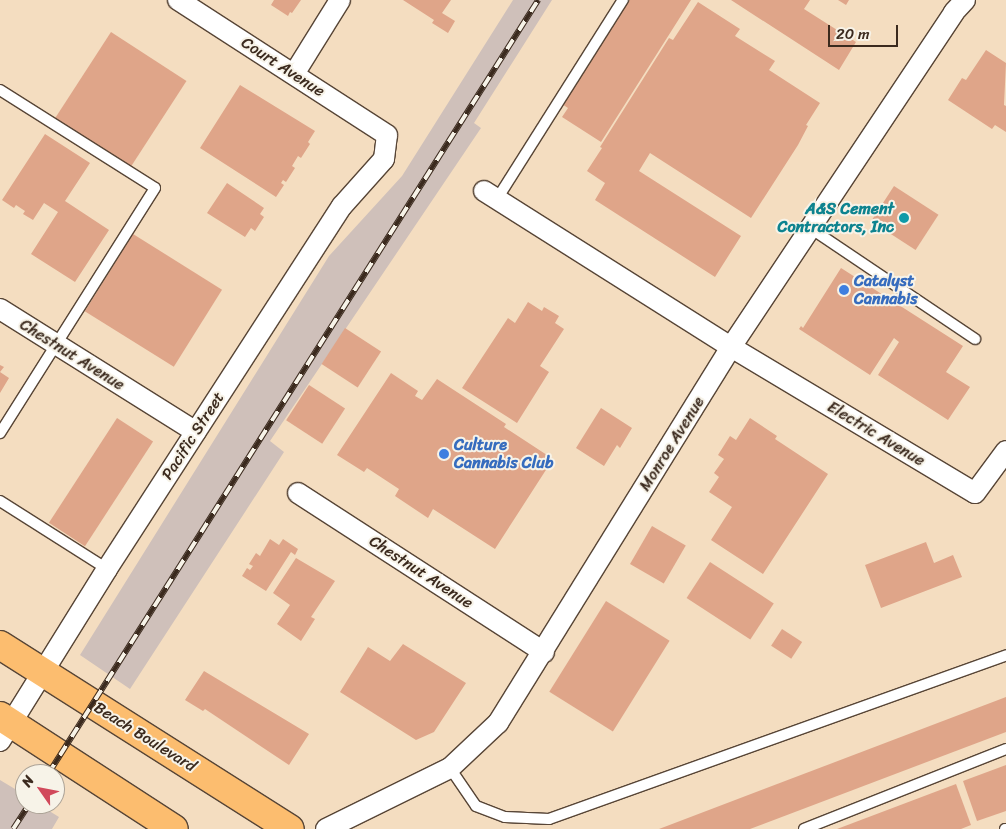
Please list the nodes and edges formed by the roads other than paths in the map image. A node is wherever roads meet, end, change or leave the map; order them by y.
1 (178, 0) edge
2 (340, 0) edge
3 (623, 0) edge
4 (966, 0) edge
5 (294, 74) junction
6 (0, 90) edge
7 (387, 134) joint
8 (491, 195) joint
9 (810, 228) junction
10 (0, 309) edge
11 (975, 340) dead end
12 (56, 345) junction
13 (731, 347) junction
14 (196, 432) junction
15 (0, 433) edge
16 (1006, 451) edge
17 (298, 493) dead end
18 (0, 501) edge
19 (107, 569) junction
20 (0, 645) edge
21 (544, 652) junction
22 (1006, 655) edge
23 (42, 672) junction
24 (4, 727) edge
25 (1006, 749) edge
26 (450, 768) junction
27 (174, 829) edge
28 (290, 829) edge
29 (326, 829) edge
30 (804, 829) edge

1 - 5 street, Court Avenue
2 - 5 street
3 - 8 lane
4 - 9 street, Monroe Avenue
5 - 7 street, Court Avenue
6 - 12 lane
7 - 14 street, Pacific Street
8 - 13 street
9 - 11 lane
9 - 13 street, Monroe Avenue
10 - 12 street, Chestnut Avenue
12 - 14 street, Chestnut Avenue
12 - 15 lane
13 - 16 street, Electric Avenue
13 - 21 street, Monroe Avenue
14 - 19 street, Pacific Street
17 - 21 street, Chestnut Avenue
18 - 19 lane
19 - 23 street, Pacific Street
20 - 23 main road, Beach Boulevard
21 - 26 street, Monroe Avenue
22 - 26 lane
23 - 24 street, Pacific Street
23 - 28 main road, Beach Boulevard
24 - 27 main road
25 - 30 lane
26 - 29 street, Monroe Avenue

